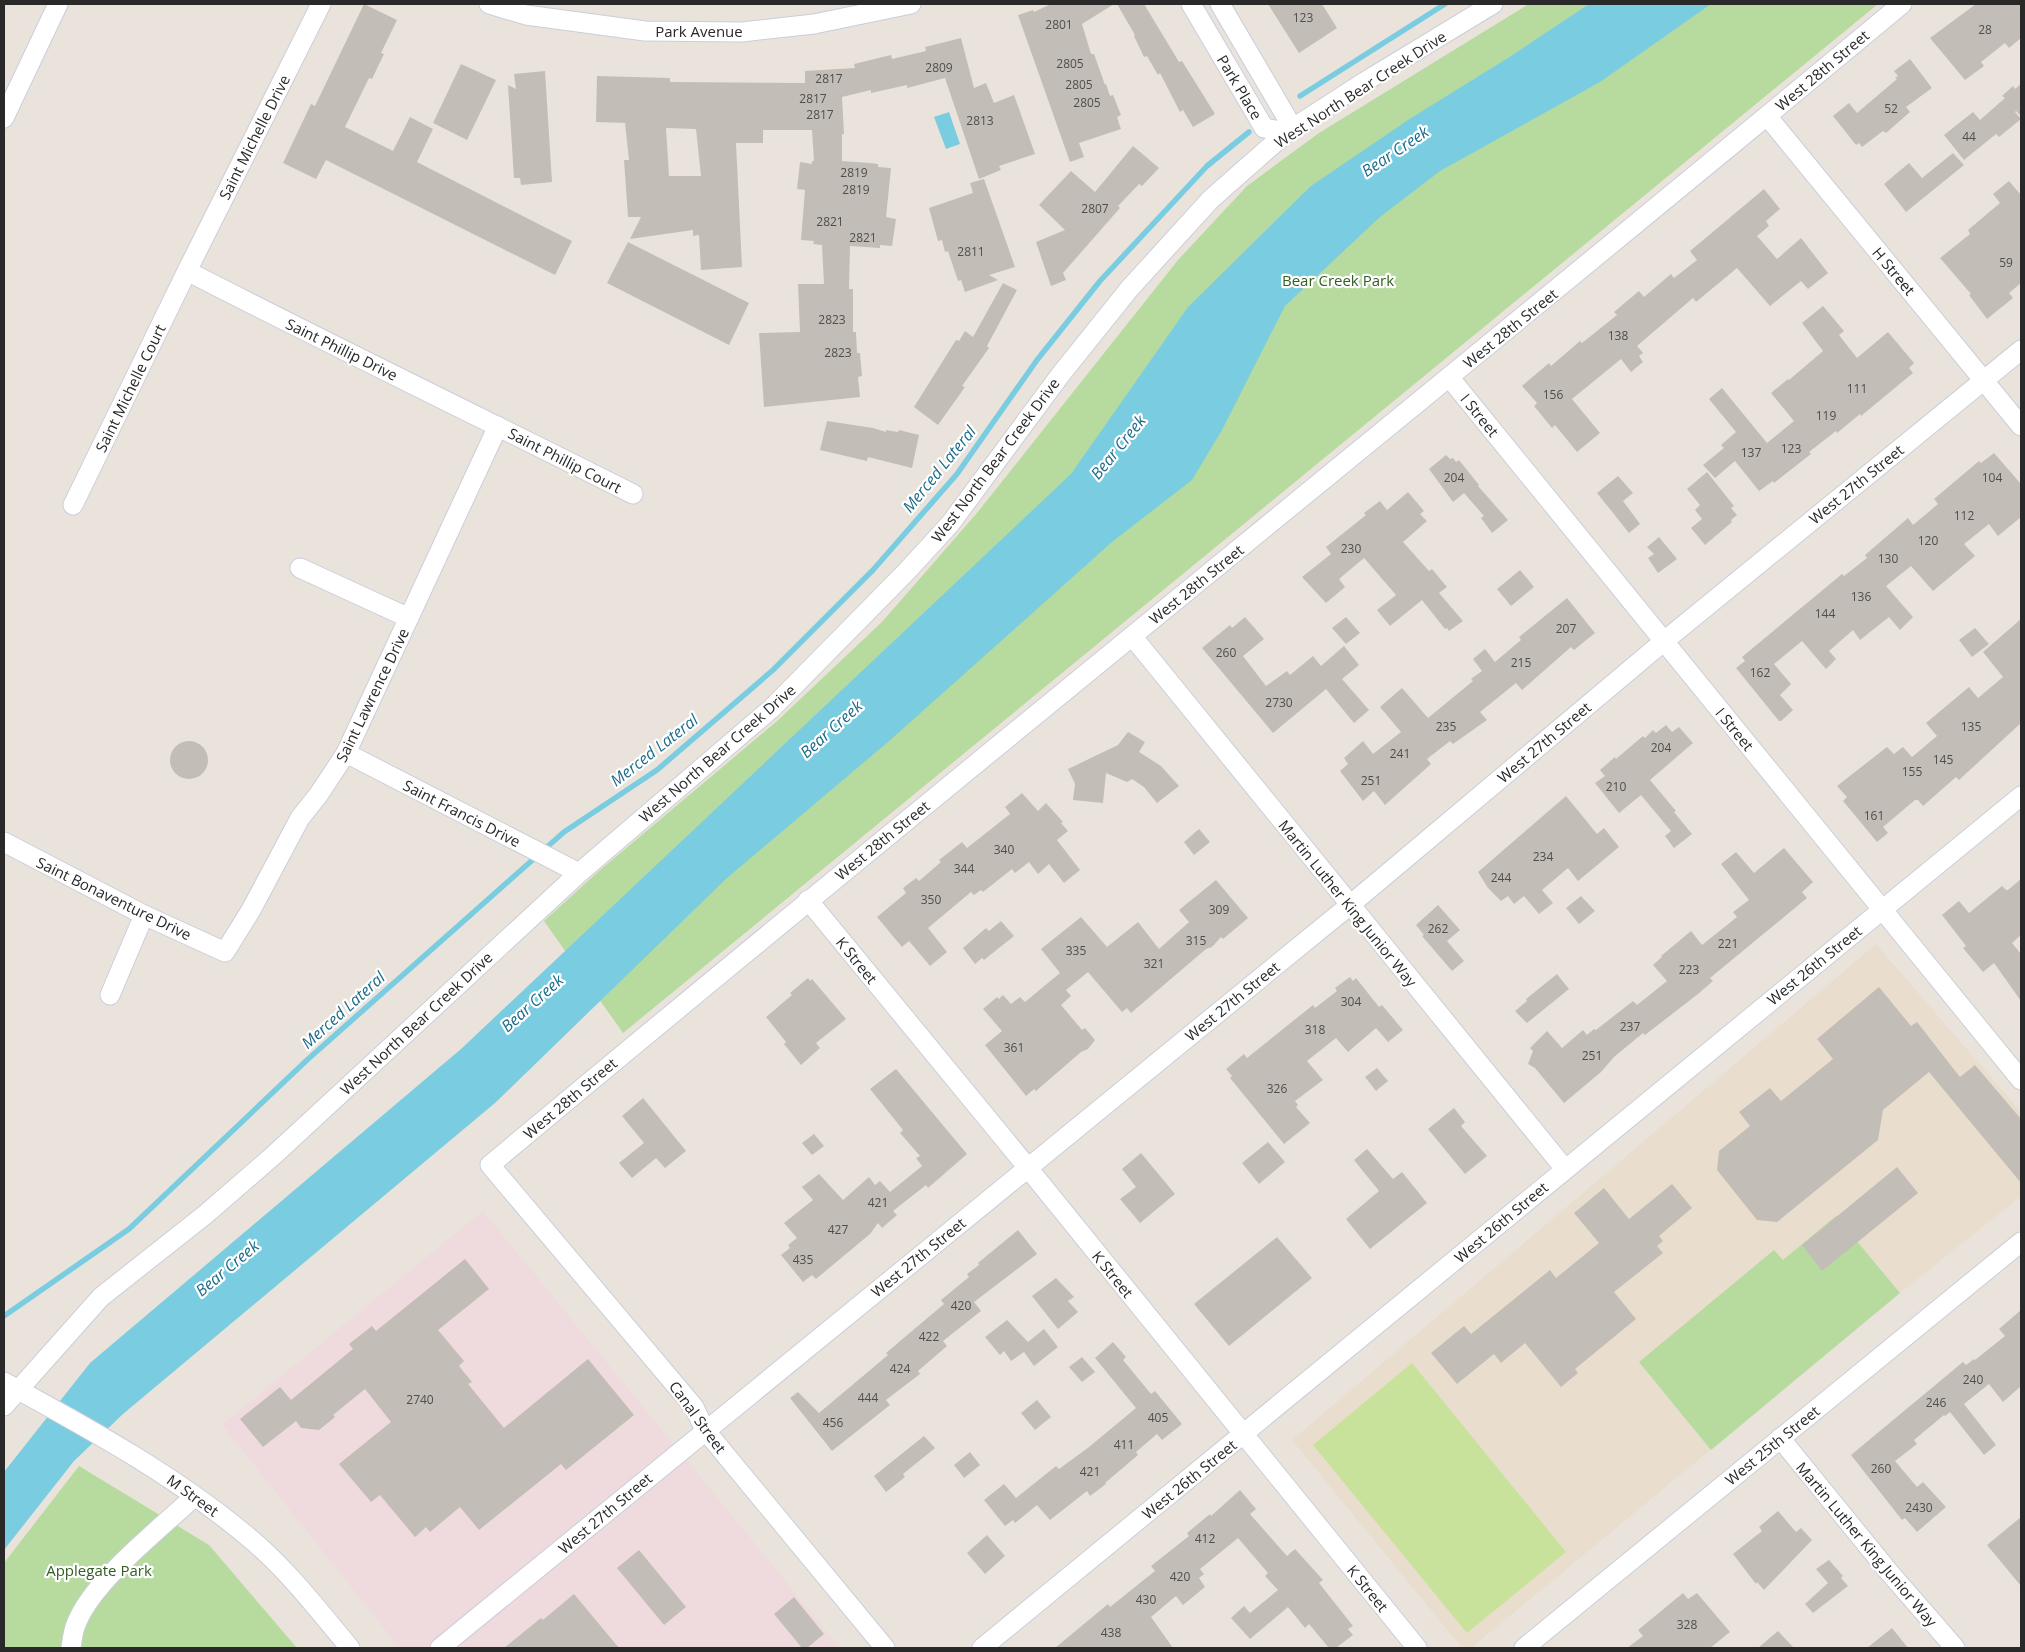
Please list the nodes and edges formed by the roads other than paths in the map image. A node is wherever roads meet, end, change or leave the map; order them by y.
1 (58, 4) edge
2 (320, 4) edge
3 (488, 4) edge
4 (911, 4) edge
5 (1191, 4) edge
6 (1220, 4) edge
7 (1493, 4) edge
8 (1902, 4) edge
9 (1240, 37) junction
10 (1219, 51) junction
11 (1267, 83) junction
12 (1245, 96) junction
13 (1767, 116) junction
14 (4, 118) edge
15 (1287, 132) junction
16 (187, 271) junction
17 (2021, 350) edge
18 (1449, 377) junction
19 (1984, 380) junction
20 (498, 426) junction
21 (2021, 426) edge
22 (633, 494) dead end
23 (74, 505) dead end
24 (300, 568) dead end
25 (409, 618) junction
26 (1132, 636) junction
27 (1663, 642) junction
28 (346, 753) junction
29 (2021, 796) edge
30 (4, 842) edge
31 (572, 869) junction
32 (808, 900) junction
33 (1350, 905) junction
34 (1882, 910) junction
35 (144, 915) junction
36 (225, 952) joint
37 (110, 995) dead end
38 (2021, 1080) edge
39 (490, 1165) joint
40 (1028, 1168) junction
41 (1565, 1169) junction
42 (2021, 1242) edge
43 (11, 1385) edge
44 (4, 1406) edge
45 (705, 1430) junction
46 (1244, 1434) junction
47 (1780, 1438) junction
48 (195, 1496) junction
49 (70, 1648) edge
50 (350, 1648) edge
51 (440, 1648) edge
52 (884, 1648) edge
53 (982, 1648) edge
54 (1417, 1648) edge
55 (1524, 1648) edge
56 (1955, 1648) edge

1 - 14 street
2 - 16 street, Saint Michelle Drive
3 - 4 street, Park Avenue
5 - 10 street, Park Place
6 - 9 street, Park Place
7 - 15 street, West North Bear Creek Drive
8 - 13 street, West 28th Street
9 - 10 street
9 - 11 street, Park Place
10 - 12 street, Park Place
11 - 12 street
11 - 15 street, Park Place
12 - 15 street, Park Place
13 - 18 street, West 28th Street
13 - 19 street, H Street
15 - 31 street, West North Bear Creek Drive
16 - 20 street, Saint Phillip Drive
16 - 23 street, Saint Michelle Court
17 - 19 street, West 27th Street
18 - 26 street, West 28th Street
18 - 27 street, I Street
19 - 21 street, H Street
19 - 27 street, West 27th Street
20 - 22 street, Saint Phillip Court
20 - 25 street, Saint Lawrence Drive
24 - 25 street
25 - 28 street, Saint Lawrence Drive
26 - 32 street, West 28th Street
26 - 33 street, Martin Luther King Junior Way
27 - 33 street, West 27th Street
27 - 34 street, I Street
28 - 31 street, Saint Francis Drive
28 - 36 street, Saint Lawrence Drive
29 - 34 street, West 26th Street
30 - 35 street, Saint Bonaventure Drive
31 - 43 street, West North Bear Creek Drive
32 - 39 street, West 28th Street
32 - 40 street, K Street
33 - 40 street, West 27th Street
33 - 41 street, Martin Luther King Junior Way
34 - 38 street, I Street
34 - 41 street, West 26th Street
35 - 36 street, Saint Bonaventure Drive
35 - 37 street
39 - 45 street, Canal Street
40 - 45 street, West 27th Street
40 - 46 street, K Street
41 - 46 street, West 26th Street
42 - 47 street, West 25th Street
43 - 44 street, West North Bear Creek Drive
43 - 48 street, M Street
45 - 51 street, West 27th Street
45 - 52 street, Canal Street
46 - 53 street, West 26th Street
46 - 54 street, K Street
47 - 55 street, West 25th Street
47 - 56 street, Martin Luther King Junior Way
48 - 49 street
48 - 50 street, M Street

